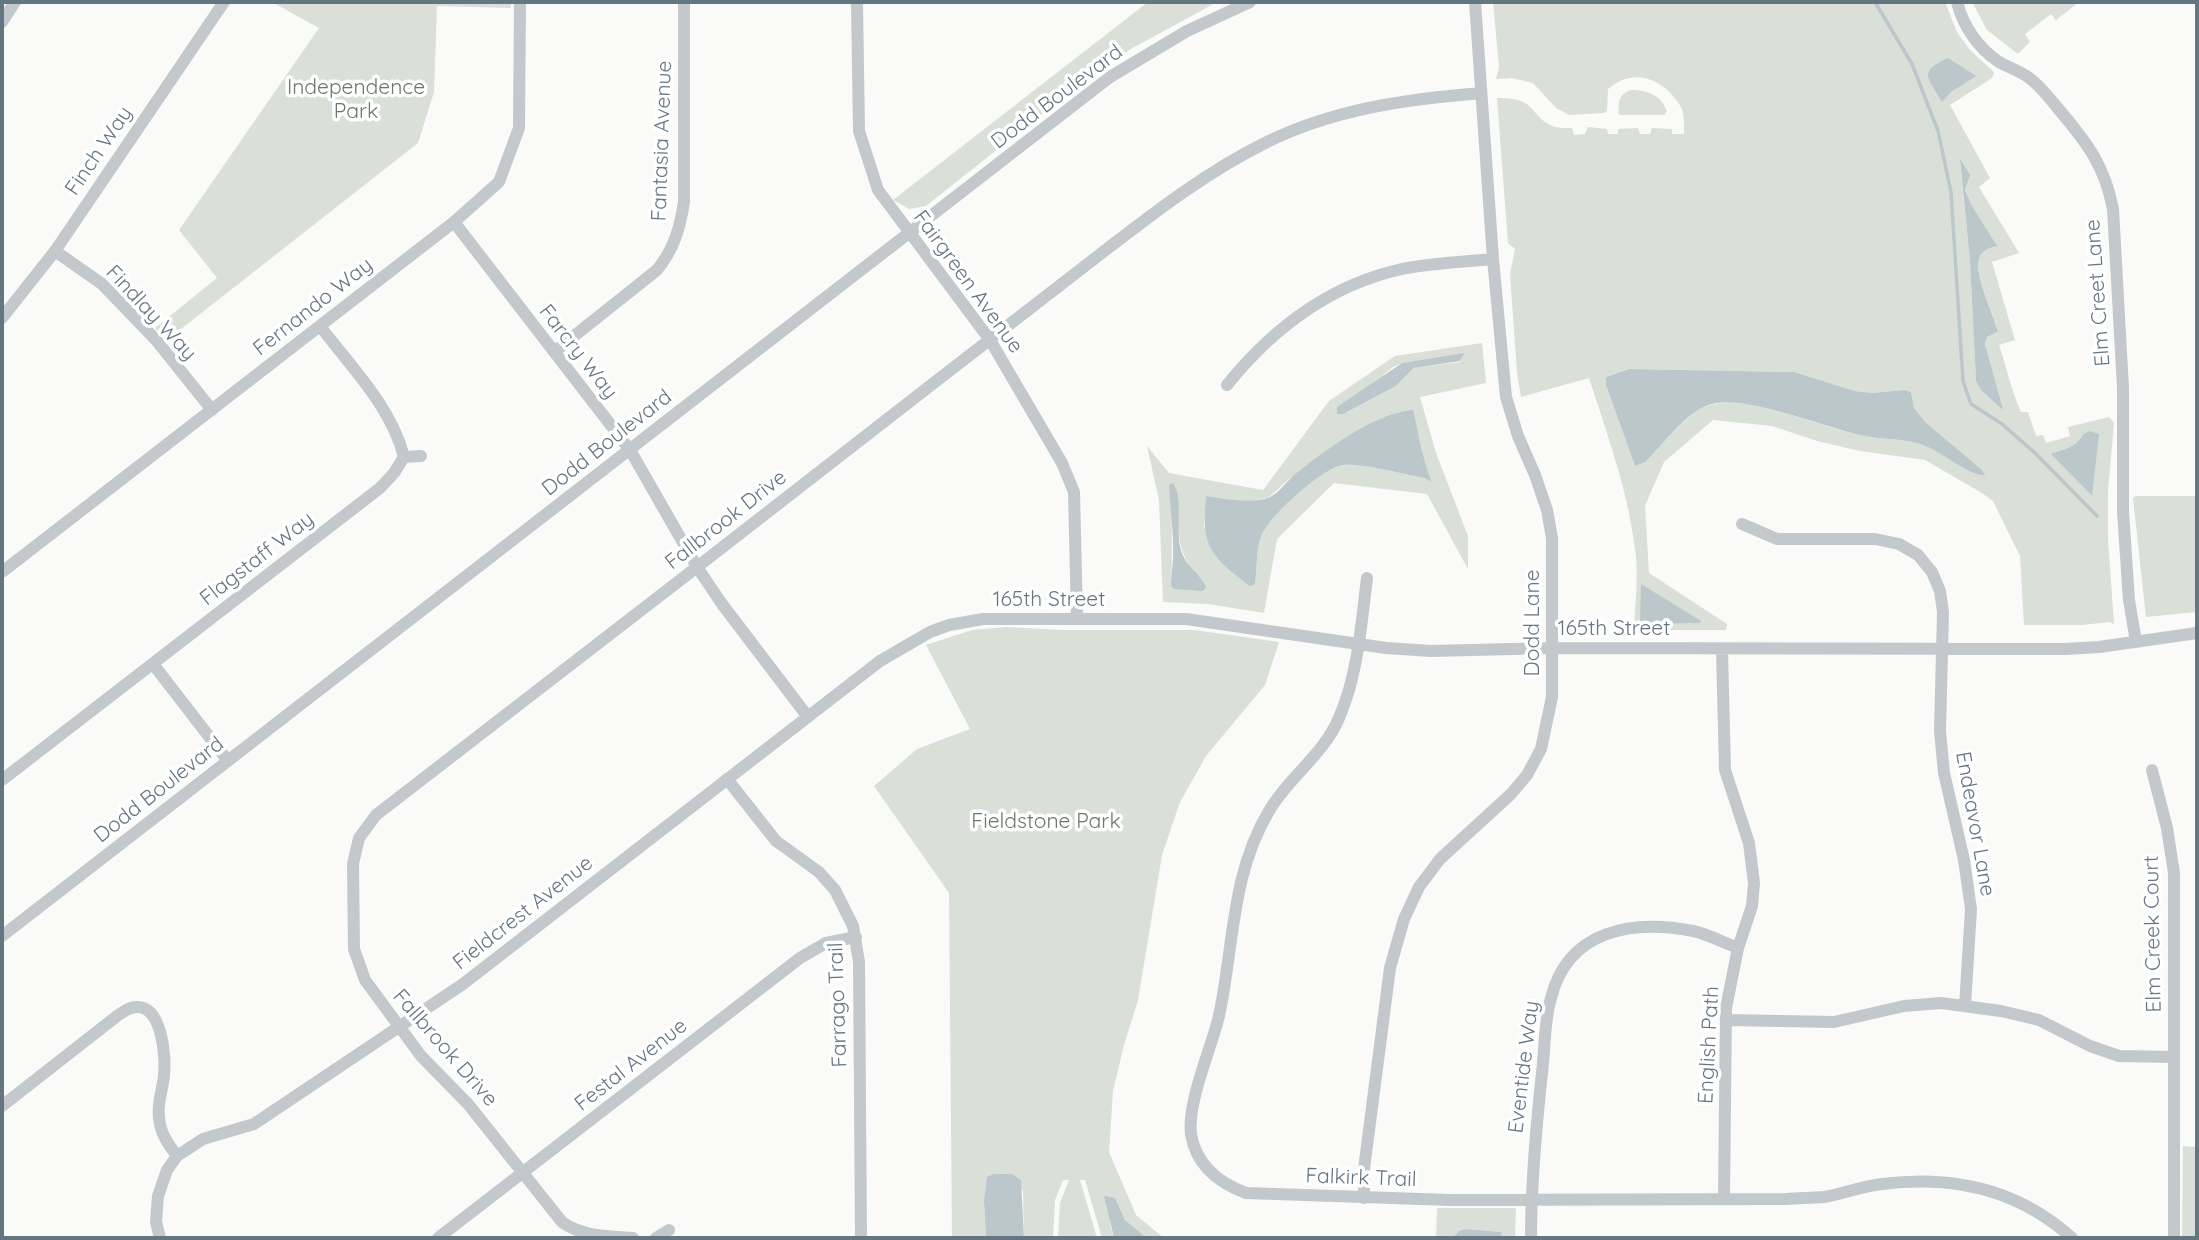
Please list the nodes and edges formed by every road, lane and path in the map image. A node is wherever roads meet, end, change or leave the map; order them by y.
1 (15, 2) edge
2 (224, 2) edge
3 (520, 2) edge
4 (684, 2) edge
5 (858, 2) edge
6 (1250, 2) edge
7 (1475, 2) edge
8 (1957, 2) edge
9 (2, 22) edge
10 (1481, 93) junction
11 (454, 222) junction
12 (909, 234) junction
13 (55, 251) junction
14 (1493, 259) junction
15 (2, 318) edge
16 (320, 326) junction
17 (990, 340) junction
18 (554, 352) junction
19 (1227, 385) dead end
20 (212, 410) junction
21 (630, 450) junction
22 (421, 456) dead end
23 (404, 457) junction
24 (1742, 524) dead end
25 (697, 567) junction
26 (2, 572) edge
27 (1367, 578) dead end
28 (1077, 619) junction
29 (949, 625) joint
30 (2197, 634) edge
31 (2136, 642) junction
32 (1359, 644) junction
33 (1552, 648) junction
34 (1722, 649) junction
35 (1942, 649) junction
36 (153, 664) junction
37 (808, 717) junction
38 (228, 761) junction
39 (2152, 770) dead end
40 (727, 779) junction
41 (2, 780) edge
42 (2, 936) edge
43 (856, 937) junction
44 (1738, 948) junction
45 (1965, 1006) junction
46 (1726, 1020) junction
47 (399, 1028) junction
48 (2174, 1057) junction
49 (2, 1106) edge
50 (177, 1156) junction
51 (523, 1173) junction
52 (1364, 1198) junction
53 (1531, 1199) junction
54 (1724, 1199) junction
55 (669, 1230) dead end
56 (160, 1238) edge
57 (438, 1238) edge
58 (633, 1238) edge
59 (656, 1238) edge
60 (861, 1238) edge
61 (1531, 1238) edge
62 (2072, 1238) edge
63 (2174, 1238) edge

1 - 9 street
2 - 13 street, Finch Way
3 - 11 street, Fernando Way
4 - 18 street, Fantasia Avenue
5 - 12 street, Fairgreen Avenue
6 - 12 street, Dodd Boulevard
7 - 10 street, Dodd Lane
8 - 31 street, Elm Creet Lane
10 - 14 street, Dodd Lane
10 - 17 street, Fallbrook Drive
11 - 16 street, Fernando Way
11 - 18 street, Farcry Way
12 - 17 street, Fairgreen Avenue
12 - 21 street, Dodd Boulevard
13 - 15 street, Finch Way
13 - 20 street, Findlay Way
14 - 19 street
14 - 33 street, Dodd Lane
16 - 20 street, Fernando Way
16 - 23 street
17 - 25 street, Fallbrook Drive
17 - 28 street, Fairgreen Avenue
18 - 21 street, Farcry Way
20 - 26 street, Fernando Way
21 - 25 street, Farcry Way
21 - 38 street, Dodd Boulevard
22 - 23 street
23 - 36 street, Flagstaff Way
24 - 35 street, Endeavor Lane
25 - 37 street, Farcry Way
25 - 47 street, Fallbrook Drive
27 - 32 street, Falkirk Trail
28 - 29 street, 165th Street
28 - 32 street, 165th Street
29 - 37 street, Fieldcrest Avenue
30 - 31 street, 165th Street
31 - 35 street, 165th Street
32 - 33 street, 165th Street
32 - 52 street, Falkirk Trail
33 - 34 street, 165th Street
33 - 52 street, Dodd Lane
34 - 35 street, 165th Street
34 - 44 street, English Path
35 - 45 street, Endeavor Lane
36 - 38 street
36 - 41 street, Flagstaff Way
37 - 40 street, Fieldcrest Avenue
38 - 42 street, Dodd Boulevard
39 - 48 street, Elm Creek Court
40 - 43 street, Farrago Trail
40 - 47 street, Fieldcrest Avenue
43 - 51 street, Festal Avenue
43 - 60 street, Farrago Trail
44 - 46 street, English Path
44 - 53 street, Eventide Way
45 - 46 street
45 - 48 street
46 - 54 street, English Path
47 - 50 street, Fieldcrest Avenue
47 - 51 street, Fallbrook Drive
48 - 63 street, Elm Creek Court
49 - 50 street
50 - 56 street
51 - 57 street, Festal Avenue
51 - 58 street, Fallbrook Drive
52 - 53 street, Falkirk Trail
53 - 54 street, Falkirk Trail
53 - 61 street, Eventide Way
54 - 62 street, Falkirk Trail
55 - 59 street

